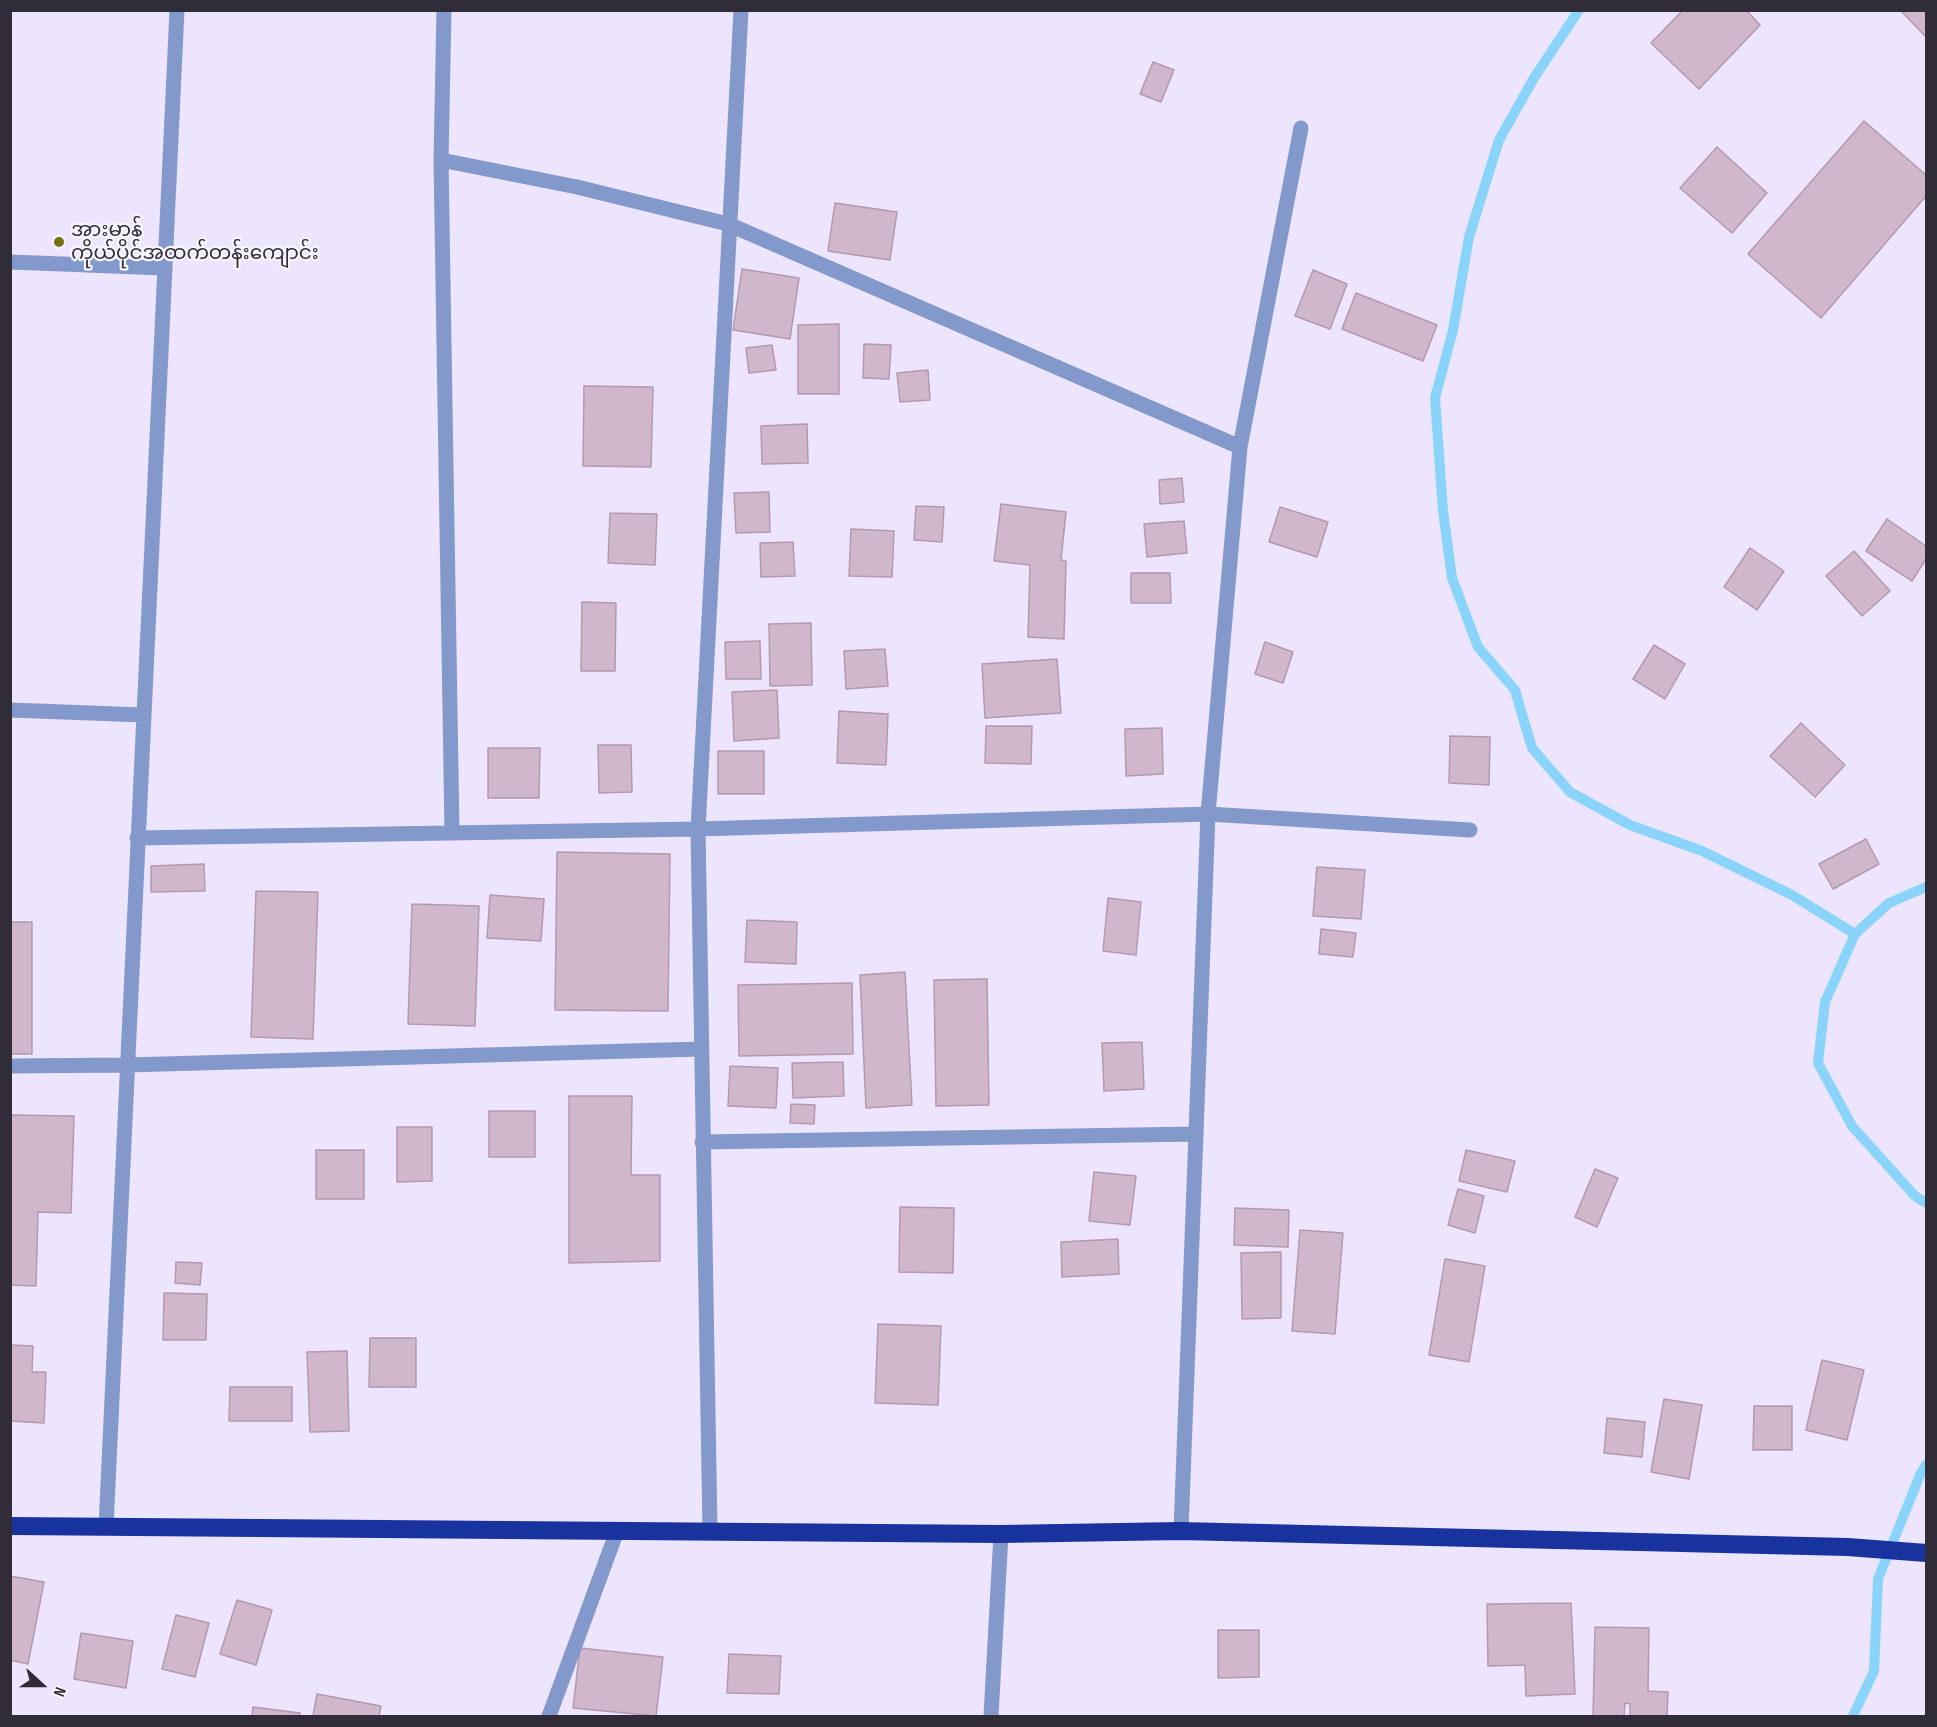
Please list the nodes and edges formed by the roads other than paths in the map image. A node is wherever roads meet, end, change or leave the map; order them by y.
1 (177, 10) edge
2 (444, 10) edge
3 (741, 10) edge
4 (1300, 128) dead end
5 (441, 160) junction
6 (729, 224) junction
7 (10, 262) edge
8 (165, 268) junction
9 (1240, 447) junction
10 (10, 710) edge
11 (143, 714) junction
12 (1208, 814) junction
13 (698, 829) junction
14 (1470, 830) dead end
15 (452, 833) junction
16 (137, 838) junction
17 (701, 1049) junction
18 (127, 1065) junction
19 (10, 1066) edge
20 (1196, 1134) junction
21 (702, 1142) junction
22 (10, 1526) edge
23 (106, 1527) junction
24 (710, 1530) junction
25 (617, 1531) junction
26 (1181, 1531) junction
27 (1001, 1534) junction
28 (1926, 1553) edge
29 (549, 1716) edge
30 (991, 1716) edge

1 - 8 street
2 - 5 street
3 - 6 street
4 - 9 street
5 - 6 street
5 - 15 street
6 - 9 street
6 - 13 street
7 - 8 street
8 - 11 street
9 - 12 street
10 - 11 street
11 - 16 street
12 - 13 street
12 - 14 street
12 - 20 street
13 - 15 street
13 - 17 street
15 - 16 street
16 - 18 street
17 - 18 street
17 - 21 street
18 - 19 street
18 - 23 street
20 - 21 street
20 - 26 street
21 - 24 street
22 - 23 highway
23 - 25 highway
24 - 25 highway
24 - 27 highway
25 - 29 street
26 - 27 highway
26 - 28 highway
27 - 30 street

